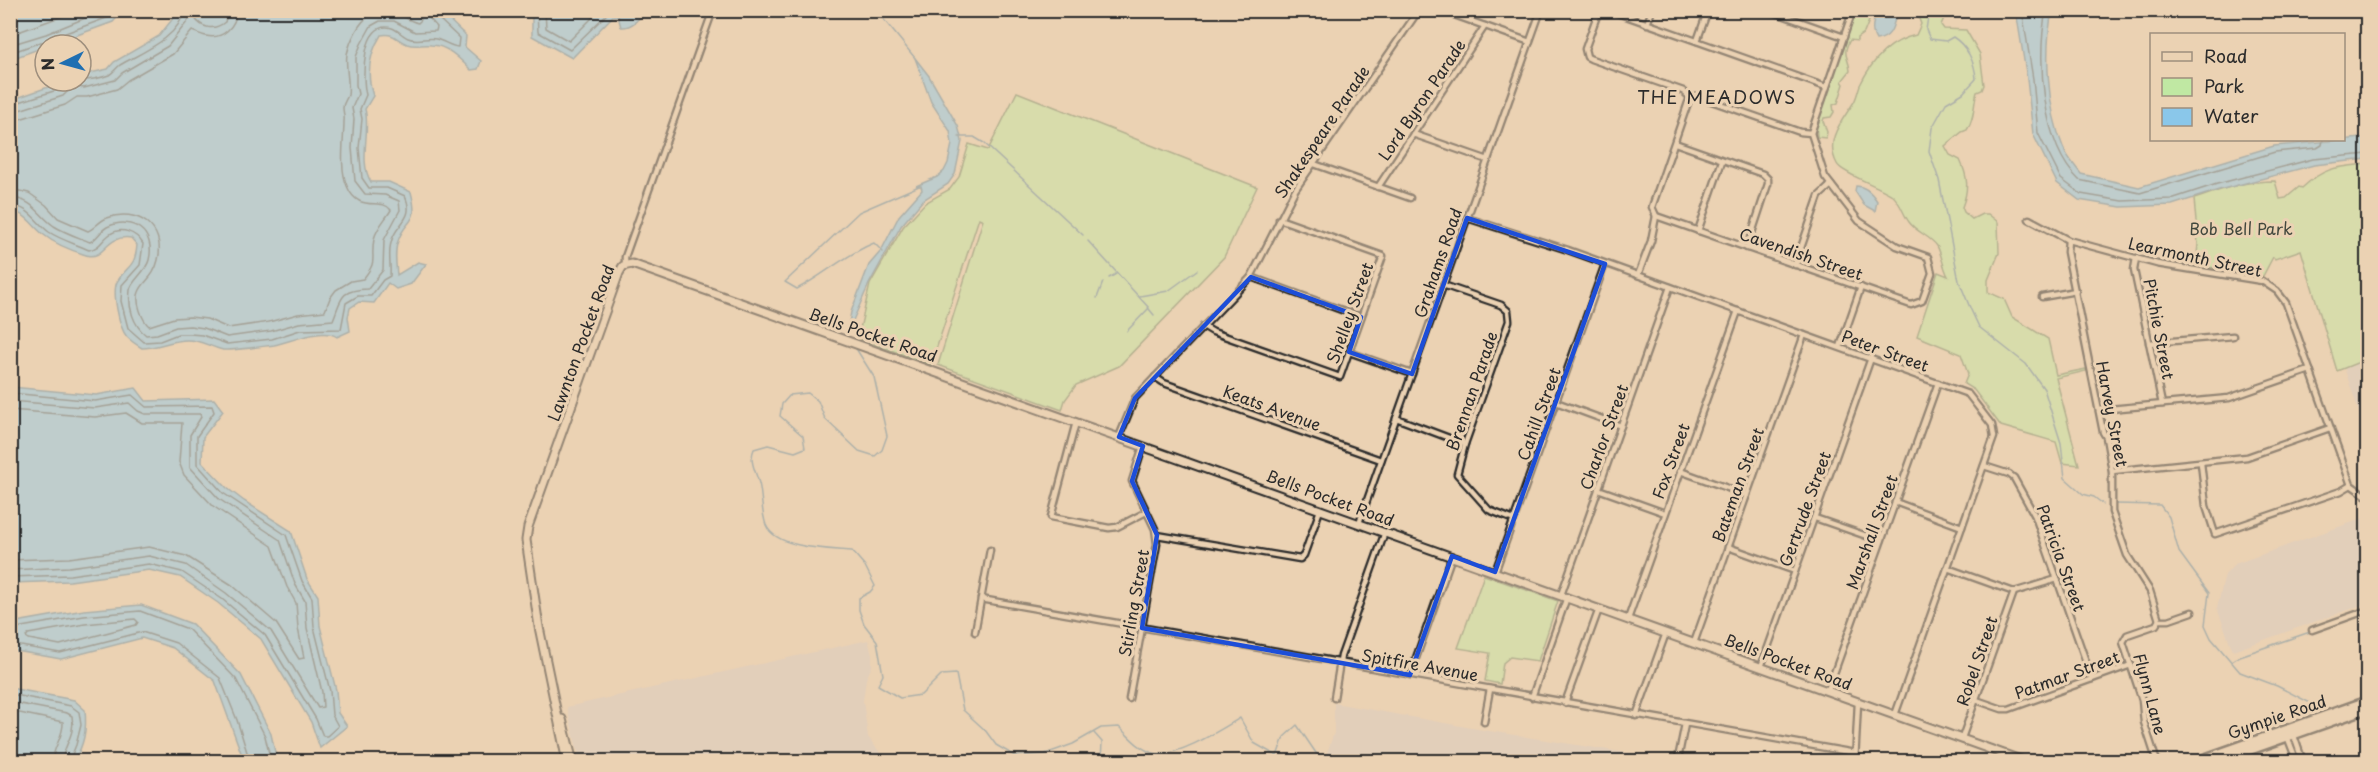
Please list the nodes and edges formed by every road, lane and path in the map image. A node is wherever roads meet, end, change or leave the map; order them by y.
1 (713, 10) edge
2 (1419, 10) edge
3 (1440, 10) edge
4 (1467, 10) edge
5 (1541, 10) edge
6 (1599, 10) edge
7 (1609, 10) edge
8 (1652, 10) edge
9 (1708, 10) edge
10 (1768, 10) edge
11 (1853, 10) edge
12 (1464, 19) junction
13 (1647, 24) junction
14 (1485, 26) junction
15 (1844, 37) junction
16 (1697, 41) junction
17 (1530, 42) junction
18 (1826, 87) junction
19 (1690, 97) junction
20 (1810, 133) junction
21 (1413, 134) junction
22 (1675, 143) junction
23 (1488, 160) junction
24 (1722, 161) junction
25 (1314, 164) junction
26 (1831, 184) junction
27 (1378, 187) junction
28 (1410, 198) dead end
29 (1656, 216) junction
30 (1467, 218) junction
31 (1279, 219) junction
32 (2029, 219) dead end
33 (1698, 231) junction
34 (2068, 240) junction
35 (1747, 248) junction
36 (2136, 258) junction
37 (1605, 264) junction
38 (625, 265) junction
39 (1795, 265) junction
40 (1638, 275) junction
41 (1251, 277) junction
42 (1443, 285) junction
43 (1670, 287) junction
44 (1861, 287) junction
45 (2076, 291) junction
46 (2042, 297) dead end
47 (1738, 310) junction
48 (1361, 317) junction
49 (1203, 326) junction
50 (1804, 335) junction
51 (2233, 336) dead end
52 (2149, 343) junction
53 (1839, 347) junction
54 (1349, 352) junction
55 (1871, 358) junction
56 (2310, 370) junction
57 (1412, 374) junction
58 (1155, 377) junction
59 (1938, 383) junction
60 (1556, 402) junction
61 (2162, 404) junction
62 (2099, 410) junction
63 (1396, 418) junction
64 (1076, 422) junction
65 (1621, 426) junction
66 (2330, 428) junction
67 (1119, 437) junction
68 (1465, 444) junction
69 (1143, 446) junction
70 (1381, 460) junction
71 (2201, 463) junction
72 (1984, 466) junction
73 (1680, 471) junction
74 (2112, 471) junction
75 (2351, 485) junction
76 (1598, 489) junction
77 (1747, 495) junction
78 (2367, 497) edge
79 (1895, 502) junction
80 (1321, 509) junction
81 (1146, 512) junction
82 (1665, 513) junction
83 (1815, 518) junction
84 (1514, 520) junction
85 (1359, 523) junction
86 (1962, 527) junction
87 (1385, 532) junction
88 (1157, 534) junction
89 (1881, 541) junction
90 (1728, 548) junction
91 (990, 550) dead end
92 (1452, 556) junction
93 (1947, 568) junction
94 (1795, 571) junction
95 (1496, 572) junction
96 (2057, 579) junction
97 (2014, 592) junction
98 (1564, 596) junction
99 (981, 599) junction
100 (1599, 609) junction
101 (2367, 610) edge
102 (2192, 612) dead end
103 (1628, 619) junction
104 (2159, 620) junction
105 (1142, 628) junction
106 (2312, 630) dead end
107 (975, 632) dead end
108 (1666, 633) junction
109 (1694, 643) junction
110 (1340, 663) junction
111 (2131, 665) junction
112 (1761, 667) junction
113 (1410, 675) junction
114 (2092, 679) junction
115 (1490, 689) junction
116 (1828, 690) junction
117 (553, 691) junction
118 (1532, 697) junction
119 (1334, 698) dead end
120 (1129, 699) dead end
121 (1976, 700) junction
122 (1858, 702) junction
123 (2367, 702) edge
124 (1565, 703) junction
125 (2367, 708) edge
126 (1895, 714) junction
127 (1636, 716) junction
128 (1484, 722) dead end
129 (1685, 724) junction
130 (2289, 732) junction
131 (1962, 738) junction
132 (1855, 753) junction
133 (1678, 759) dead end
134 (567, 762) edge
135 (573, 762) edge
136 (1855, 762) edge
137 (2026, 762) edge
138 (2157, 762) edge
139 (2196, 762) edge
140 (2215, 762) edge
141 (2297, 762) edge
142 (2303, 762) edge

1 - 38 street, Lawnton Pocket Road
2 - 25 street, Shakespeare Parade
3 - 12 street
4 - 12 street
5 - 17 street, Grahams Road
6 - 19 street
7 - 13 street
8 - 13 street
9 - 16 street
10 - 15 street
11 - 15 street
12 - 14 street
13 - 16 street
14 - 17 street
14 - 21 street, Lord Byron Parade
15 - 18 street
16 - 18 street
17 - 23 street, Grahams Road
18 - 20 street
19 - 20 street
19 - 22 street
20 - 26 street
21 - 23 street
21 - 27 street, Lord Byron Parade
22 - 24 street
22 - 29 street
23 - 30 street, Grahams Road
24 - 33 street
24 - 35 street
25 - 27 street
25 - 31 street, Shakespeare Parade
26 - 39 street
26 - 44 street, Cavendish Street
27 - 28 street
29 - 33 street, Cavendish Street
29 - 40 street
30 - 37 street, Peter Street
30 - 42 street, Grahams Road
31 - 41 street, Shakespeare Parade
31 - 48 street, Shelley Street
32 - 34 street, Learmonth Street
33 - 35 street, Cavendish Street
34 - 36 street, Learmonth Street
34 - 45 street, Harvey Street
35 - 39 street, Cavendish Street
36 - 52 street, Pitchie Street
36 - 56 street, Learmonth Street
37 - 40 street, Peter Street
37 - 60 street, Cahill Street
38 - 64 main road, Bells Pocket Road
38 - 117 main road, Lawnton Pocket Road
39 - 44 street, Cavendish Street
40 - 43 street, Peter Street
41 - 48 street
41 - 49 street, Shakespeare Parade
42 - 57 street, Grahams Road
42 - 68 street, Brennan Parade
43 - 47 street, Peter Street
43 - 65 street, Charlor Street
44 - 53 street
45 - 46 street
45 - 62 street, Harvey Street
47 - 50 street, Peter Street
47 - 73 street, Fox Street
48 - 54 street, Shelley Street
49 - 54 street, Shelley Street
49 - 58 street, Shakespeare Parade
50 - 53 street, Peter Street
50 - 77 street, Bateman Street
51 - 52 street
52 - 61 street, Pitchie Street
53 - 55 street, Peter Street
54 - 57 street
55 - 59 street, Peter Street
55 - 83 street, Gertrude Street
56 - 61 street
56 - 66 street, Learmonth Street
57 - 63 street, Grahams Road
58 - 67 street, Shakespeare Parade
58 - 70 street, Keats Avenue
59 - 72 street, Peter Street
59 - 79 street, Marshall Street
60 - 65 street
60 - 84 street, Cahill Street
61 - 62 street
62 - 74 street, Harvey Street
63 - 68 street
63 - 70 street, Grahams Road
64 - 67 main road, Bells Pocket Road
64 - 81 street
65 - 76 street, Charlor Street
66 - 71 street
66 - 75 street, Learmonth Street
67 - 69 main road, Bells Pocket Road
68 - 84 street, Brennan Parade
69 - 80 main road, Bells Pocket Road
69 - 81 street, Stirling Street
70 - 85 street, Grahams Road
71 - 74 street
71 - 75 street
72 - 86 street, Peter Street
72 - 96 street, Patricia Street
73 - 77 street
73 - 82 street, Fox Street
74 - 104 street, Harvey Street
75 - 78 street
76 - 82 street
76 - 98 street, Charlor Street
77 - 90 street, Bateman Street
79 - 86 street
79 - 89 street, Marshall Street
80 - 85 main road, Bells Pocket Road
80 - 88 street
81 - 88 street, Stirling Street
82 - 103 street, Fox Street
83 - 89 street
83 - 94 street, Gertrude Street
84 - 95 street, Cahill Street
85 - 87 main road, Bells Pocket Road
86 - 93 street, Peter Street
87 - 92 main road, Bells Pocket Road
87 - 110 street
88 - 105 street, Stirling Street
89 - 116 street, Marshall Street
90 - 94 street
90 - 109 street, Bateman Street
91 - 99 street
92 - 95 main road, Bells Pocket Road
92 - 113 street
93 - 97 street
93 - 126 street, Peter Street
94 - 112 street, Gertrude Street
95 - 98 main road, Bells Pocket Road
96 - 97 street
96 - 114 street, Patricia Street
97 - 121 street, Robel Street
98 - 100 main road, Bells Pocket Road
98 - 118 street, Charlor Street
99 - 105 street, Spitfire Avenue
99 - 107 street
100 - 103 main road, Bells Pocket Road
100 - 124 street
101 - 106 street
102 - 104 street
103 - 108 main road, Bells Pocket Road
104 - 111 street, Flynn Lane
105 - 110 street, Spitfire Avenue
105 - 120 street, Stirling Street
108 - 109 main road, Bells Pocket Road
108 - 127 street
109 - 112 main road, Bells Pocket Road
110 - 113 street, Spitfire Avenue
110 - 119 street
111 - 114 street, Patmar Street
111 - 138 street, Flynn Lane
112 - 116 main road, Bells Pocket Road
113 - 115 street, Spitfire Avenue
114 - 121 street, Patmar Street
115 - 118 street, Spitfire Avenue
115 - 128 street
116 - 122 main road, Bells Pocket Road
117 - 134 main road, Lawnton Pocket Road
117 - 135 main road, Lawnton Pocket Road
118 - 124 street, Spitfire Avenue
121 - 131 street, Robel Street
122 - 126 main road, Bells Pocket Road
122 - 132 street
123 - 130 highway, Gympie Road
124 - 127 street, Spitfire Avenue
125 - 130 highway, Gympie Road
126 - 131 main road, Bells Pocket Road
127 - 129 street, Spitfire Avenue
129 - 132 street, Spitfire Avenue
129 - 133 street
130 - 139 highway, Gympie Road
130 - 140 highway, Gympie Road
130 - 141 street
130 - 142 street
131 - 137 main road, Bells Pocket Road
132 - 136 street

